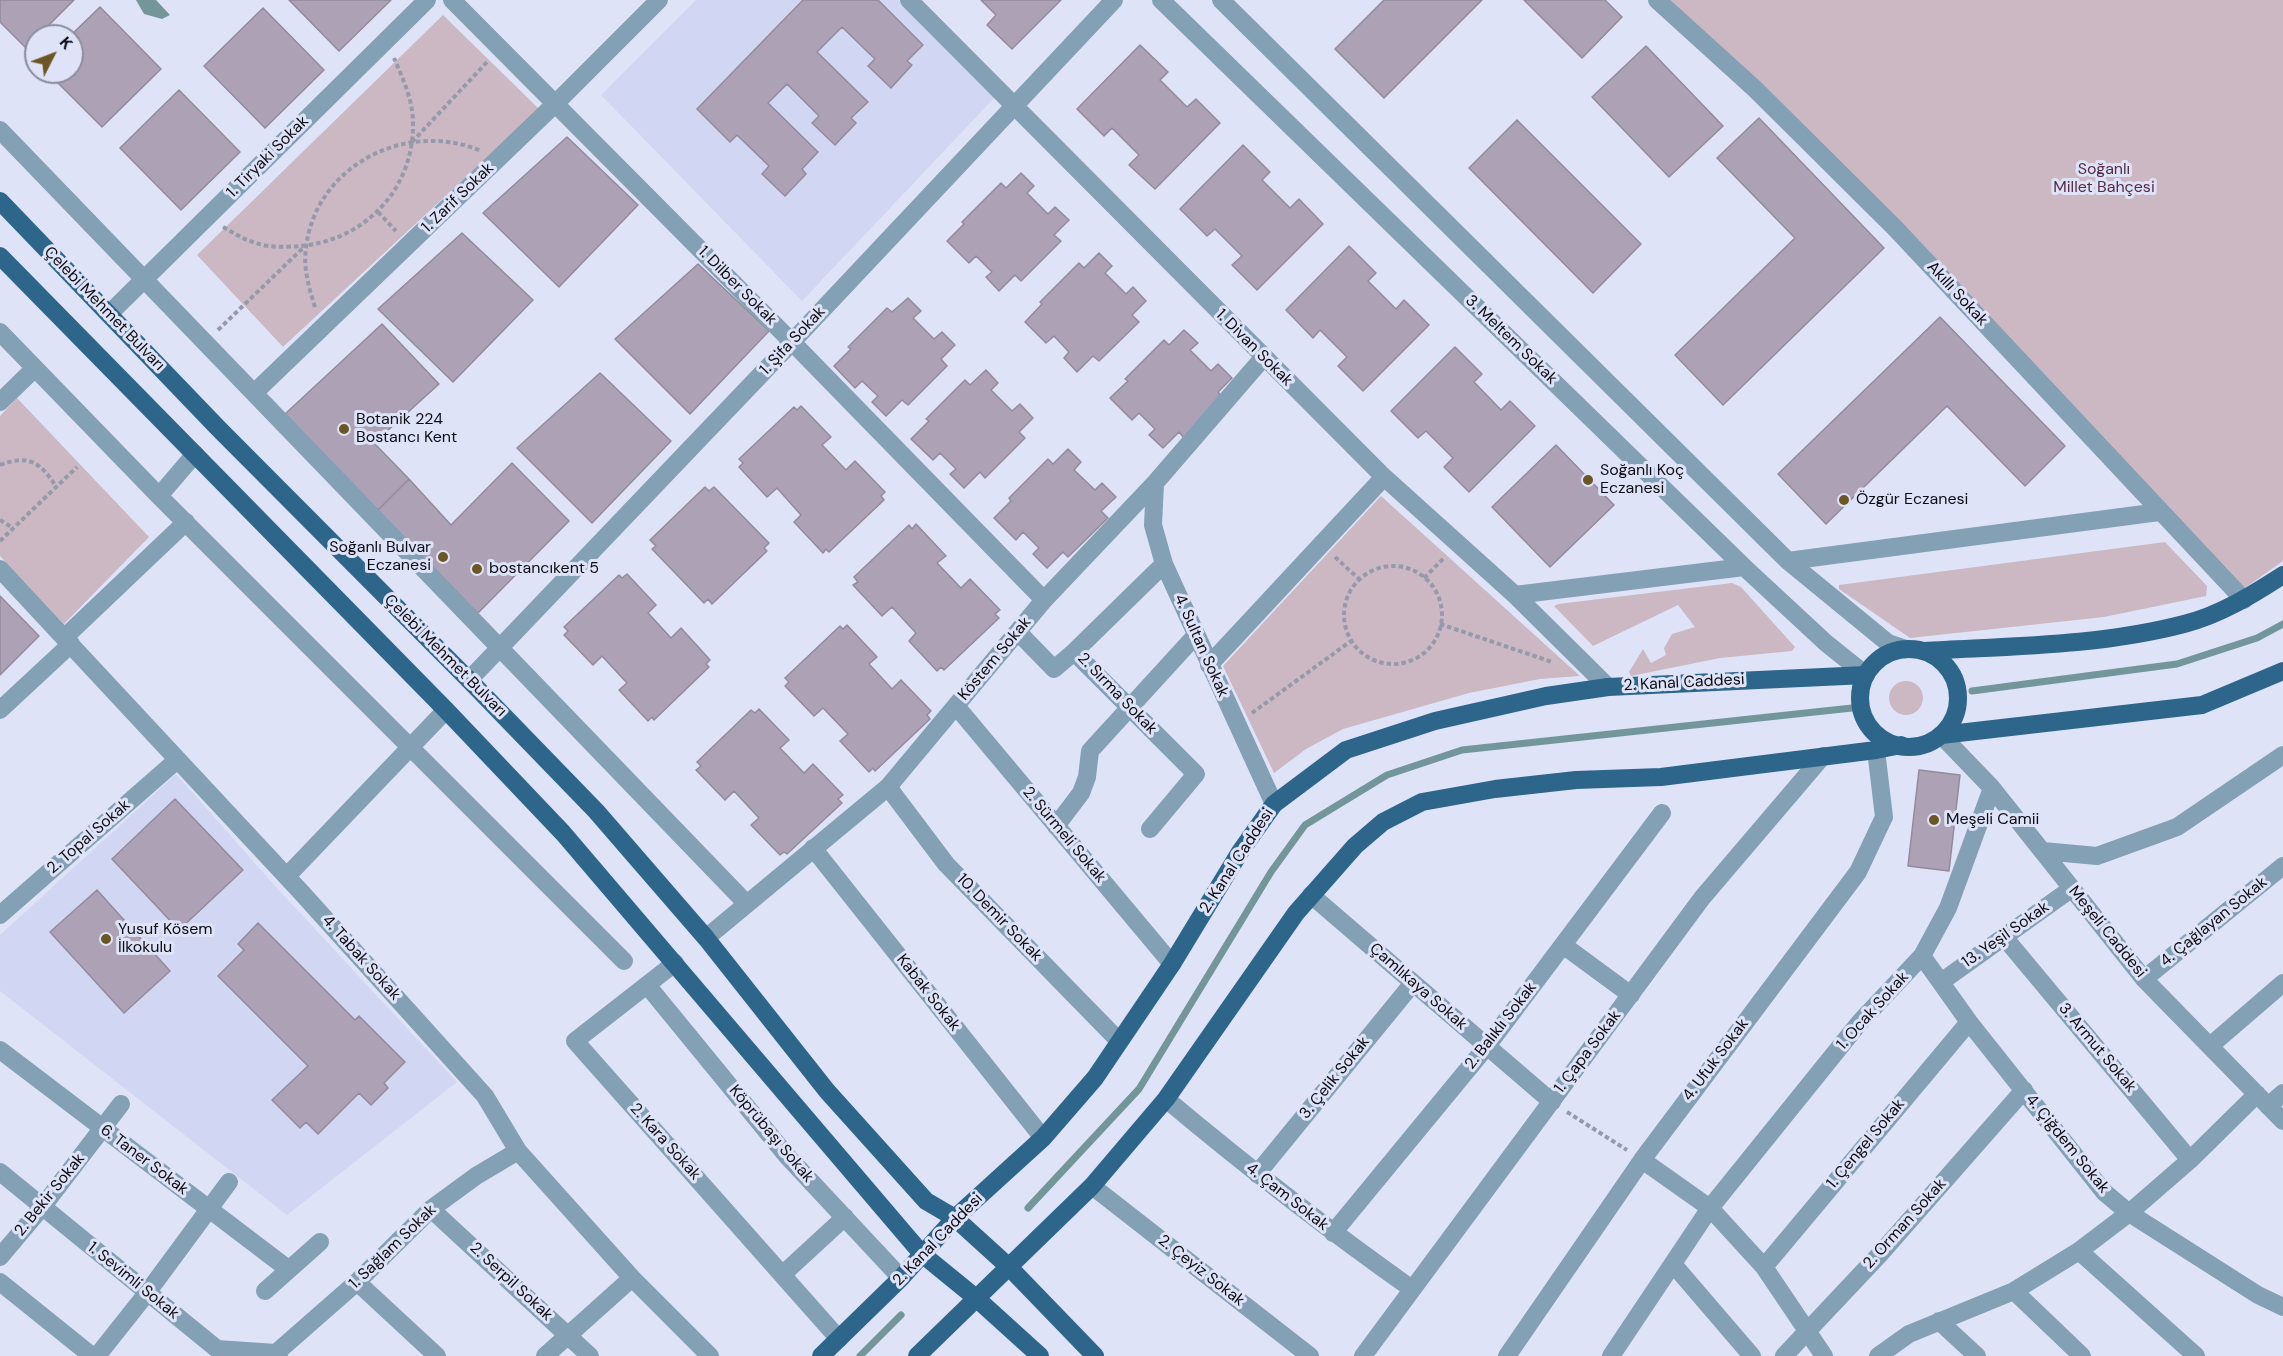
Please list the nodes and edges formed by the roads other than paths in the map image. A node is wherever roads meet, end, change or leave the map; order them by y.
1 (427, 0) edge
2 (452, 0) edge
3 (659, 0) edge
4 (909, 0) edge
5 (1114, 0) edge
6 (1161, 0) edge
7 (1221, 0) edge
8 (1657, 0) edge
9 (555, 104) junction
10 (1014, 107) junction
11 (0, 130) edge
12 (0, 201) edge
13 (0, 256) edge
14 (144, 279) junction
15 (109, 314) junction
16 (0, 332) edge
17 (792, 342) junction
18 (1263, 358) junction
19 (34, 369) junction
20 (255, 393) junction
21 (0, 402) edge
22 (195, 454) junction
23 (1384, 477) junction
24 (1155, 483) junction
25 (159, 496) junction
26 (2159, 512) junction
27 (186, 522) junction
28 (1788, 561) junction
29 (1164, 564) junction
30 (1744, 567) junction
31 (0, 568) edge
32 (2283, 575) edge
33 (1515, 595) junction
34 (1044, 600) junction
35 (2244, 600) junction
36 (1018, 632) junction
37 (1196, 635) junction
38 (68, 640) junction
39 (501, 647) junction
40 (1915, 650) junction
41 (1074, 652) junction
42 (1209, 664) junction
43 (2283, 671) edge
44 (1866, 675) junction
45 (470, 680) junction
46 (1608, 687) junction
47 (956, 706) junction
48 (1130, 707) junction
49 (0, 710) edge
50 (446, 710) junction
51 (1941, 735) junction
52 (1901, 745) junction
53 (410, 746) junction
54 (1876, 750) junction
55 (2283, 755) edge
56 (1823, 756) junction
57 (177, 759) junction
58 (888, 787) junction
59 (1992, 788) junction
60 (1274, 804) junction
61 (1662, 813) dead end
62 (1056, 826) junction
63 (1150, 829) dead end
64 (813, 849) junction
65 (2043, 851) junction
66 (2283, 866) edge
67 (287, 876) junction
68 (2072, 889) junction
69 (1311, 895) junction
70 (747, 904) junction
71 (0, 915) edge
72 (2004, 937) junction
73 (706, 938) junction
74 (1563, 945) junction
75 (1922, 956) junction
76 (624, 962) dead end
77 (675, 963) junction
78 (1172, 964) junction
79 (2145, 979) junction
80 (1941, 982) junction
81 (1413, 983) junction
82 (2283, 983) edge
83 (647, 985) junction
84 (1631, 995) junction
85 (1969, 1022) junction
86 (1119, 1041) junction
87 (1487, 1046) junction
88 (2210, 1046) junction
89 (0, 1050) edge
90 (2024, 1090) junction
91 (2283, 1093) edge
92 (1166, 1099) junction
93 (2262, 1100) junction
94 (1552, 1102) junction
95 (121, 1104) dead end
96 (2283, 1121) edge
97 (103, 1128) junction
98 (1043, 1138) junction
99 (518, 1150) junction
100 (1642, 1160) junction
101 (2190, 1160) junction
102 (0, 1172) edge
103 (1257, 1174) junction
104 (230, 1182) dead end
105 (1092, 1186) junction
106 (42, 1206) junction
107 (1710, 1208) junction
108 (209, 1209) junction
109 (431, 1209) junction
110 (2129, 1213) junction
111 (845, 1217) junction
112 (955, 1218) junction
113 (1334, 1233) junction
114 (321, 1242) dead end
115 (2079, 1251) junction
116 (922, 1254) junction
117 (0, 1257) edge
118 (1673, 1264) junction
119 (1009, 1267) junction
120 (1764, 1267) junction
121 (288, 1269) junction
122 (782, 1275) junction
123 (632, 1278) junction
124 (901, 1278) junction
125 (0, 1282) edge
126 (357, 1282) junction
127 (1412, 1289) junction
128 (265, 1291) dead end
129 (2014, 1291) junction
130 (147, 1293) junction
131 (976, 1298) junction
132 (2283, 1307) edge
133 (1939, 1321) junction
134 (1808, 1332) junction
135 (568, 1335) junction
136 (838, 1339) junction
137 (214, 1352) edge
138 (277, 1355) edge
139 (92, 1356) edge
140 (97, 1356) edge
141 (437, 1356) edge
142 (545, 1356) edge
143 (590, 1356) edge
144 (710, 1356) edge
145 (821, 1356) edge
146 (917, 1356) edge
147 (1040, 1356) edge
148 (1095, 1356) edge
149 (1310, 1356) edge
150 (1363, 1356) edge
151 (1507, 1356) edge
152 (1611, 1356) edge
153 (1752, 1356) edge
154 (1784, 1356) edge
155 (1824, 1356) edge
156 (1878, 1356) edge
157 (1977, 1356) edge
158 (2082, 1356) edge
159 (2196, 1356) edge

1 - 14 street, 1. Tiryaki Sokak
2 - 9 street, 1. Dilber Sokak
3 - 9 street, 1. Zarif Sokak
4 - 10 street, 1. Divan Sokak
5 - 10 street, 1. Şifa Sokak
6 - 30 street, 3. Meltem Sokak
7 - 28 street
8 - 26 street, Akıllı Sokak
9 - 17 street, 1. Dilber Sokak
9 - 20 street, 1. Zarif Sokak
10 - 17 street, 1. Şifa Sokak
10 - 18 street, 1. Divan Sokak
11 - 14 street
12 - 15 main road, Çelebi Mehmet Bulvarı
13 - 22 main road
14 - 15 street, 1. Tiryaki Sokak
14 - 20 street
15 - 45 main road, Çelebi Mehmet Bulvarı
16 - 19 street
17 - 34 street, 1. Dilber Sokak
17 - 39 street, 1. Şifa Sokak
18 - 23 street, 1. Divan Sokak
18 - 24 street, Köstem Sokak
19 - 21 street
19 - 25 street
20 - 39 street
22 - 25 street
22 - 50 main road
23 - 33 street, 1. Divan Sokak
23 - 42 street
24 - 29 street, 4. Sultan Sokak
24 - 34 street, Köstem Sokak
25 - 27 street
26 - 28 street
26 - 35 street, Akıllı Sokak
27 - 38 street
27 - 53 street
28 - 40 street
29 - 37 street, 4. Sultan Sokak
29 - 41 street, 2. Sırma Sokak
30 - 33 street
30 - 44 street, 3. Meltem Sokak
31 - 38 street, 4. Tabak Sokak
32 - 35 main road
33 - 46 street, 1. Divan Sokak
34 - 36 street, Köstem Sokak
35 - 40 main road
36 - 41 street
36 - 47 street, Köstem Sokak
37 - 42 street, 4. Sultan Sokak
37 - 48 street
38 - 49 street
38 - 57 street, 4. Tabak Sokak
39 - 45 street, 1. Şifa Sokak
39 - 70 street
40 - 44 main road
40 - 51 main road
41 - 48 street, 2. Sırma Sokak
42 - 60 street, 4. Sultan Sokak
43 - 51 main road
44 - 46 main road, 2. Kanal Caddesi
44 - 52 main road
45 - 73 main road, Çelebi Mehmet Bulvarı
46 - 60 main road, 2. Kanal Caddesi
47 - 58 street, Köstem Sokak
47 - 62 street, 2. Sürmeli Sokak
48 - 62 street
48 - 63 street, 2. Sırma Sokak
50 - 53 street
50 - 77 main road
51 - 52 main road
51 - 59 street, Meşeli Caddesi
52 - 54 main road
53 - 67 street
53 - 76 street
54 - 56 main road
54 - 100 street, 4. Ufuk Sokak
55 - 65 street
56 - 69 main road
56 - 84 street, 1. Çapa Sokak
57 - 67 street, 4. Tabak Sokak
57 - 71 street, 2. Topal Sokak
58 - 64 street, Köstem Sokak
58 - 86 street, 10. Demir Sokak
59 - 65 street, Meşeli Caddesi
59 - 75 street, 1. Ocak Sokak
60 - 78 main road, 2. Kanal Caddesi
61 - 74 street, 2. Balıklı Sokak
62 - 78 street, 2. Sürmeli Sokak
64 - 70 street, Köstem Sokak
64 - 98 street, Kabak Sokak
65 - 68 street, Meşeli Caddesi
66 - 79 street, 4. Çağlayan Sokak
67 - 99 street, 4. Tabak Sokak
68 - 72 street, 13. Yeşil Sokak
68 - 79 street, Meşeli Caddesi
69 - 81 street, Çamlıkaya Sokak
69 - 92 main road
70 - 73 street, Köstem Sokak
72 - 80 street, 13. Yeşil Sokak
72 - 101 street, 3. Armut Sokak
73 - 112 main road, Çelebi Mehmet Bulvarı
74 - 84 street
74 - 87 street, 2. Balıklı Sokak
75 - 80 street, 4. Çiğdem Sokak
75 - 107 street, 1. Ocak Sokak
77 - 83 street, 2. Kara Sokak
77 - 116 main road
78 - 86 main road, 2. Kanal Caddesi
79 - 88 street, Meşeli Caddesi
80 - 85 street, 4. Çiğdem Sokak
81 - 87 street, Çamlıkaya Sokak
81 - 103 street, 3. Çelik Sokak
82 - 88 street
83 - 111 street, Köprübaşı Sokak
83 - 122 street, 2. Kara Sokak
84 - 94 street, 1. Çapa Sokak
85 - 90 street, 4. Çiğdem Sokak
85 - 120 street, 1. Çengel Sokak
86 - 98 main road, 2. Kanal Caddesi
87 - 94 street, Çamlıkaya Sokak
87 - 113 street, 2. Balıklı Sokak
88 - 93 street, Meşeli Caddesi
89 - 97 street, 6. Taner Sokak
90 - 110 street, 4. Çiğdem Sokak
90 - 134 street, 2. Orman Sokak
91 - 93 street
92 - 103 street, 4. Çam Sokak
92 - 105 main road
93 - 96 street, Meşeli Caddesi
93 - 101 street
94 - 127 street, 1. Çapa Sokak
95 - 97 street, 2. Bekir Sokak
97 - 106 street, 2. Bekir Sokak
97 - 108 street, 6. Taner Sokak
98 - 112 main road, 2. Kanal Caddesi
99 - 109 street, 1. Sağlam Sokak
99 - 123 street, 4. Tabak Sokak
100 - 107 street
100 - 151 street, 4. Ufuk Sokak
101 - 110 street
102 - 106 street, 1. Sevimli Sokak
103 - 113 street, 4. Çam Sokak
104 - 108 street
105 - 119 main road
105 - 149 street, 2. Çeyiz Sokak
106 - 117 street, 2. Bekir Sokak
106 - 130 street, 1. Sevimli Sokak
107 - 118 street, 1. Ocak Sokak
107 - 120 street
108 - 121 street, 6. Taner Sokak
108 - 130 street
109 - 126 street, 1. Sağlam Sokak
109 - 135 street, 2. Serpil Sokak
110 - 115 street
110 - 132 street, 4. Çiğdem Sokak
111 - 122 street
111 - 124 street, Köprübaşı Sokak
112 - 116 main road, 2. Kanal Caddesi
112 - 119 main road, Çelebi Mehmet Bulvarı
113 - 127 street, 4. Çam Sokak
114 - 121 street
115 - 129 street
115 - 159 street
116 - 124 main road, 2. Kanal Caddesi
116 - 131 main road
118 - 152 street, 1. Ocak Sokak
118 - 153 street
119 - 131 main road
119 - 148 main road
120 - 134 street
121 - 128 street
122 - 136 street, 2. Kara Sokak
123 - 135 street
123 - 144 street, 4. Tabak Sokak
124 - 136 main road, 2. Kanal Caddesi
125 - 139 street
126 - 138 street, 1. Sağlam Sokak
126 - 141 street
127 - 150 street, 1. Çapa Sokak
129 - 133 street
129 - 158 street
130 - 137 street, 1. Sevimli Sokak
130 - 140 street
131 - 146 main road
131 - 147 main road
133 - 156 street
133 - 157 street
134 - 154 street, 2. Orman Sokak
134 - 155 street
135 - 142 street
135 - 143 street, 2. Serpil Sokak
136 - 145 main road, 2. Kanal Caddesi
137 - 138 street, 1. Sevimli Sokak

